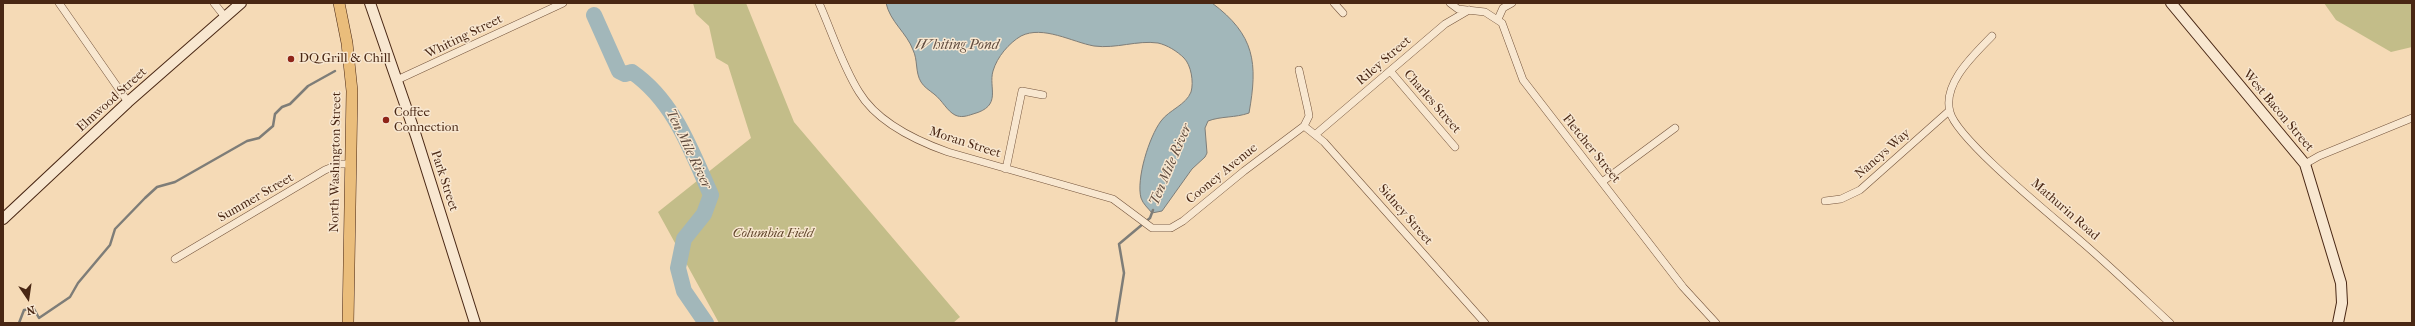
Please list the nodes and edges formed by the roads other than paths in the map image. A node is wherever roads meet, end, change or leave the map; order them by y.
1 (59, 3) edge
2 (214, 3) edge
3 (241, 3) edge
4 (339, 3) edge
5 (370, 3) edge
6 (563, 3) edge
7 (819, 3) edge
8 (1334, 3) edge
9 (1450, 3) edge
10 (1512, 3) edge
11 (2171, 3) edge
12 (1470, 10) junction
13 (1343, 13) dead end
14 (225, 17) junction
15 (1498, 19) junction
16 (1992, 36) dead end
17 (1299, 70) dead end
18 (1390, 72) junction
19 (397, 80) junction
20 (1043, 95) dead end
21 (128, 102) junction
22 (1949, 111) junction
23 (2412, 118) edge
24 (1304, 126) junction
25 (1675, 128) dead end
26 (1316, 134) junction
27 (1455, 147) dead end
28 (351, 164) junction
29 (2305, 164) junction
30 (1006, 169) junction
31 (1602, 182) junction
32 (1103, 196) joint
33 (1825, 201) dead end
34 (3, 220) edge
35 (175, 259) dead end
36 (348, 323) edge
37 (475, 323) edge
38 (1485, 323) edge
39 (1716, 323) edge
40 (2170, 323) edge
41 (2338, 323) edge

1 - 21 street
2 - 14 street
3 - 14 main road, Elmwood Street
4 - 28 main road, North Washington Street
5 - 19 main road, Park Street
6 - 19 street, Whiting Street
7 - 30 street, Moran Street
8 - 13 street
9 - 12 street
10 - 15 street
11 - 29 main road, West Bacon Street
12 - 15 street
12 - 18 street, Riley Street
14 - 21 main road, Elmwood Street
15 - 31 street, Fletcher Street
16 - 22 street
17 - 24 street
18 - 26 street, Riley Street
18 - 27 street, Charles Street
19 - 37 main road, Park Street
20 - 30 street
21 - 34 main road, Elmwood Street
22 - 33 street, Nancys Way
22 - 40 street, Mathurin Road
23 - 29 street
24 - 26 street, Sidney Street
24 - 32 street, Cooney Avenue
25 - 31 street
26 - 38 street, Sidney Street
28 - 35 street, Summer Street
28 - 36 main road, North Washington Street
29 - 41 main road, West Bacon Street
30 - 32 street, Moran Street
31 - 39 street, Fletcher Street

